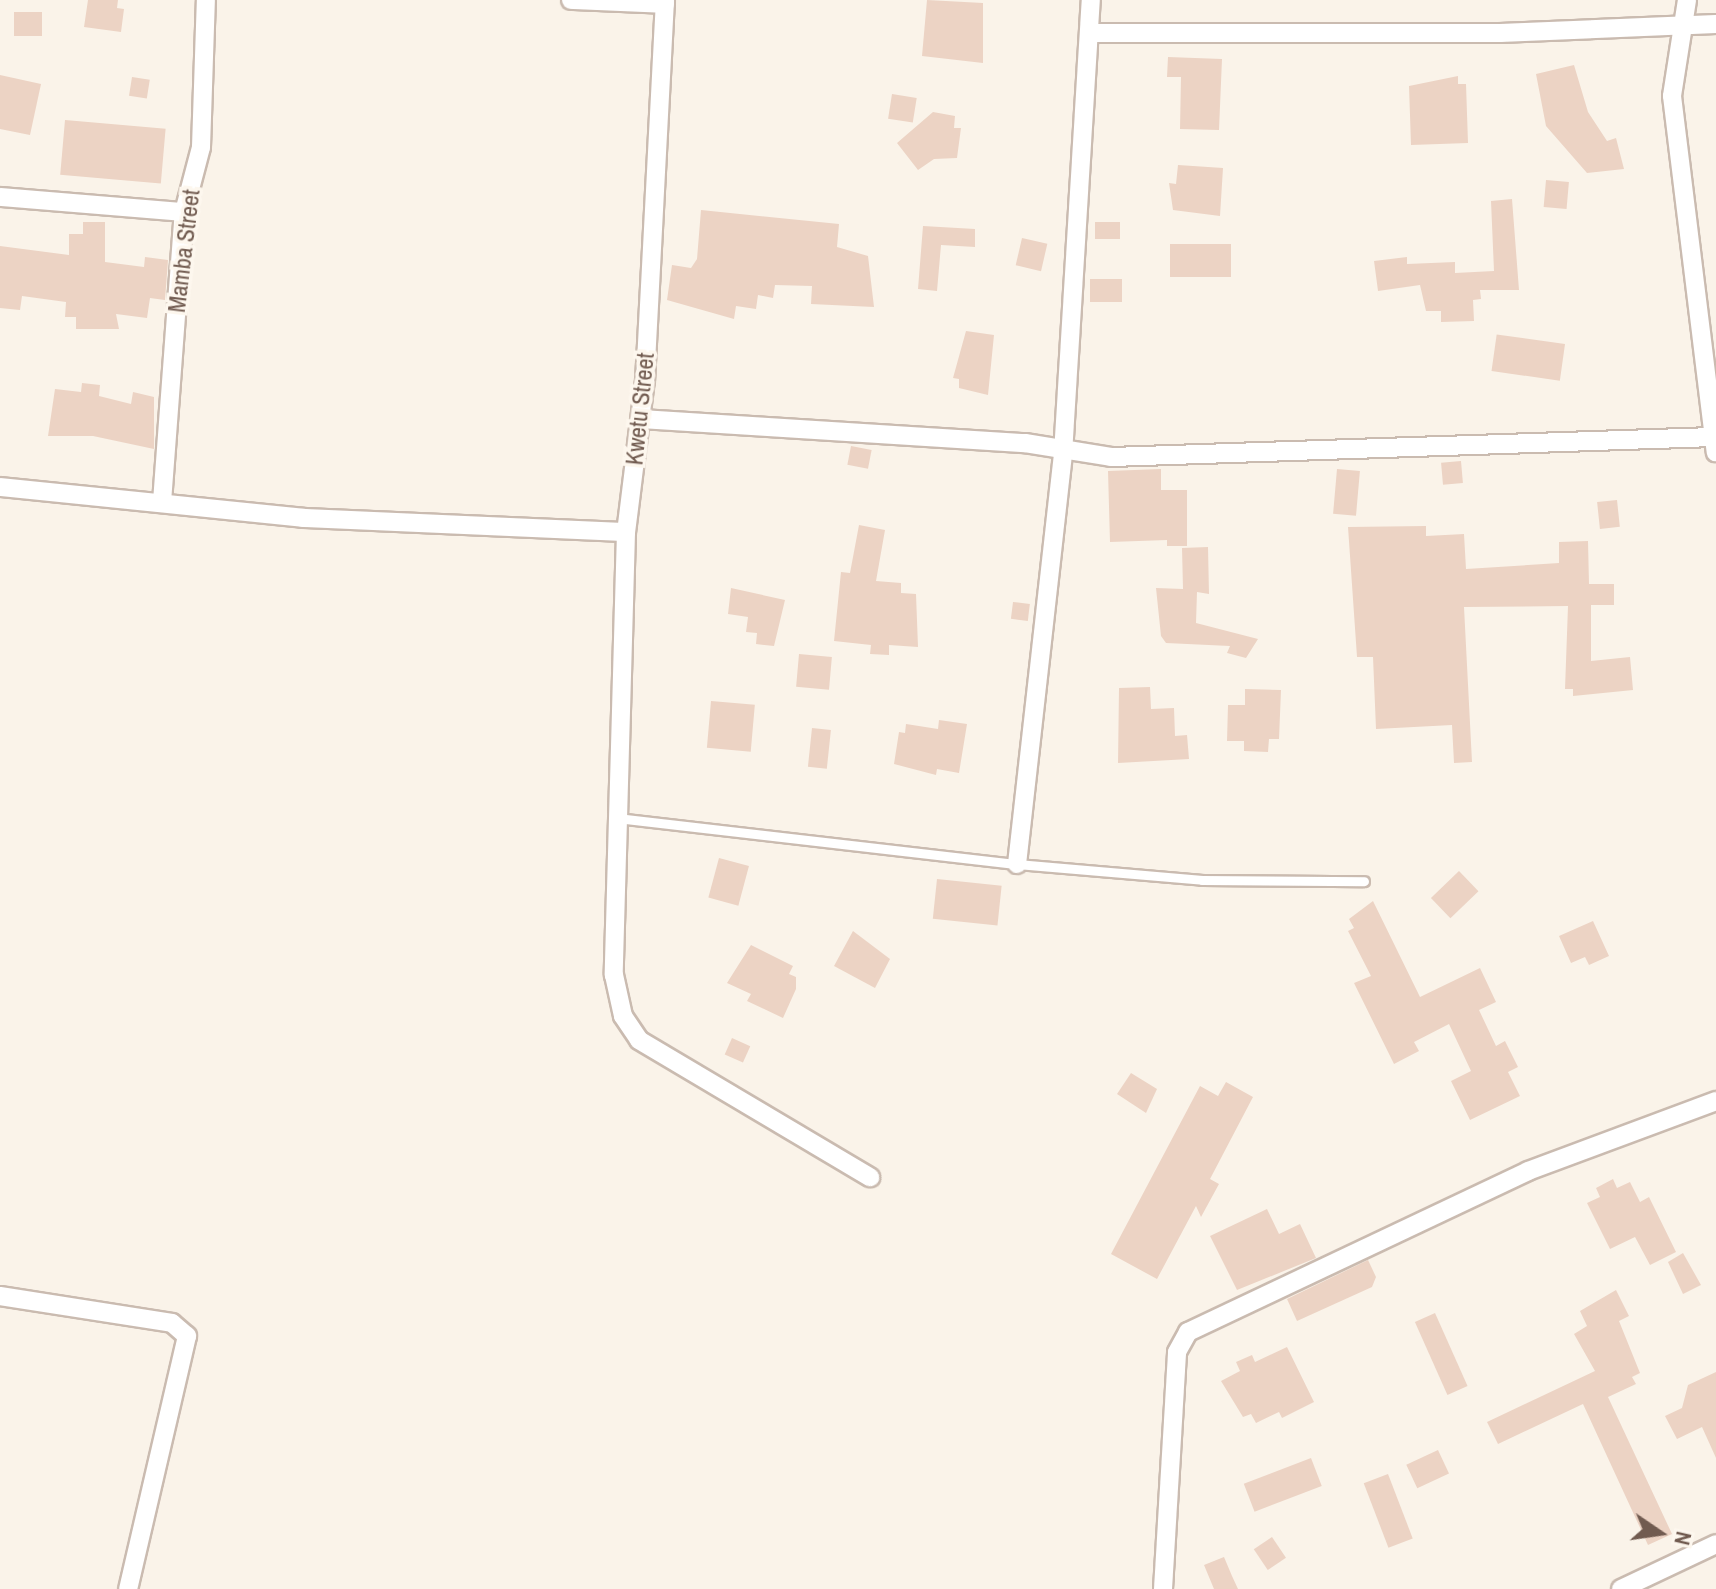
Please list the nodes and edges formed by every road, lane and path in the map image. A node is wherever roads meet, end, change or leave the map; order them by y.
1 (206, 0) edge
2 (571, 0) edge
3 (1091, 0) edge
4 (1687, 0) edge
5 (665, 2) edge
6 (1716, 24) edge
7 (1683, 26) junction
8 (1089, 33) junction
9 (0, 197) edge
10 (184, 212) junction
11 (641, 419) junction
12 (1715, 444) edge
13 (1063, 454) junction
14 (0, 487) edge
15 (162, 502) junction
16 (626, 532) junction
17 (614, 817) junction
18 (1017, 864) junction
19 (1364, 881) dead end
20 (1716, 1101) edge
21 (870, 1177) dead end
22 (0, 1296) edge
23 (1716, 1544) edge
24 (128, 1589) edge
25 (1163, 1589) edge
26 (1621, 1589) edge

1 - 10 street, Mamba Street
2 - 5 street
3 - 8 street
4 - 7 street
5 - 11 street, Kwetu Street
6 - 7 street
7 - 8 street
7 - 12 street
8 - 13 street
9 - 10 street
10 - 15 street, Mamba Street
11 - 13 street
11 - 16 street, Kwetu Street
12 - 13 street
13 - 18 street
14 - 15 street
15 - 16 street
16 - 17 street, Kwetu Street
17 - 18 lane
17 - 21 street, Kwetu Street
18 - 19 lane
20 - 25 street
22 - 24 street
23 - 26 street

